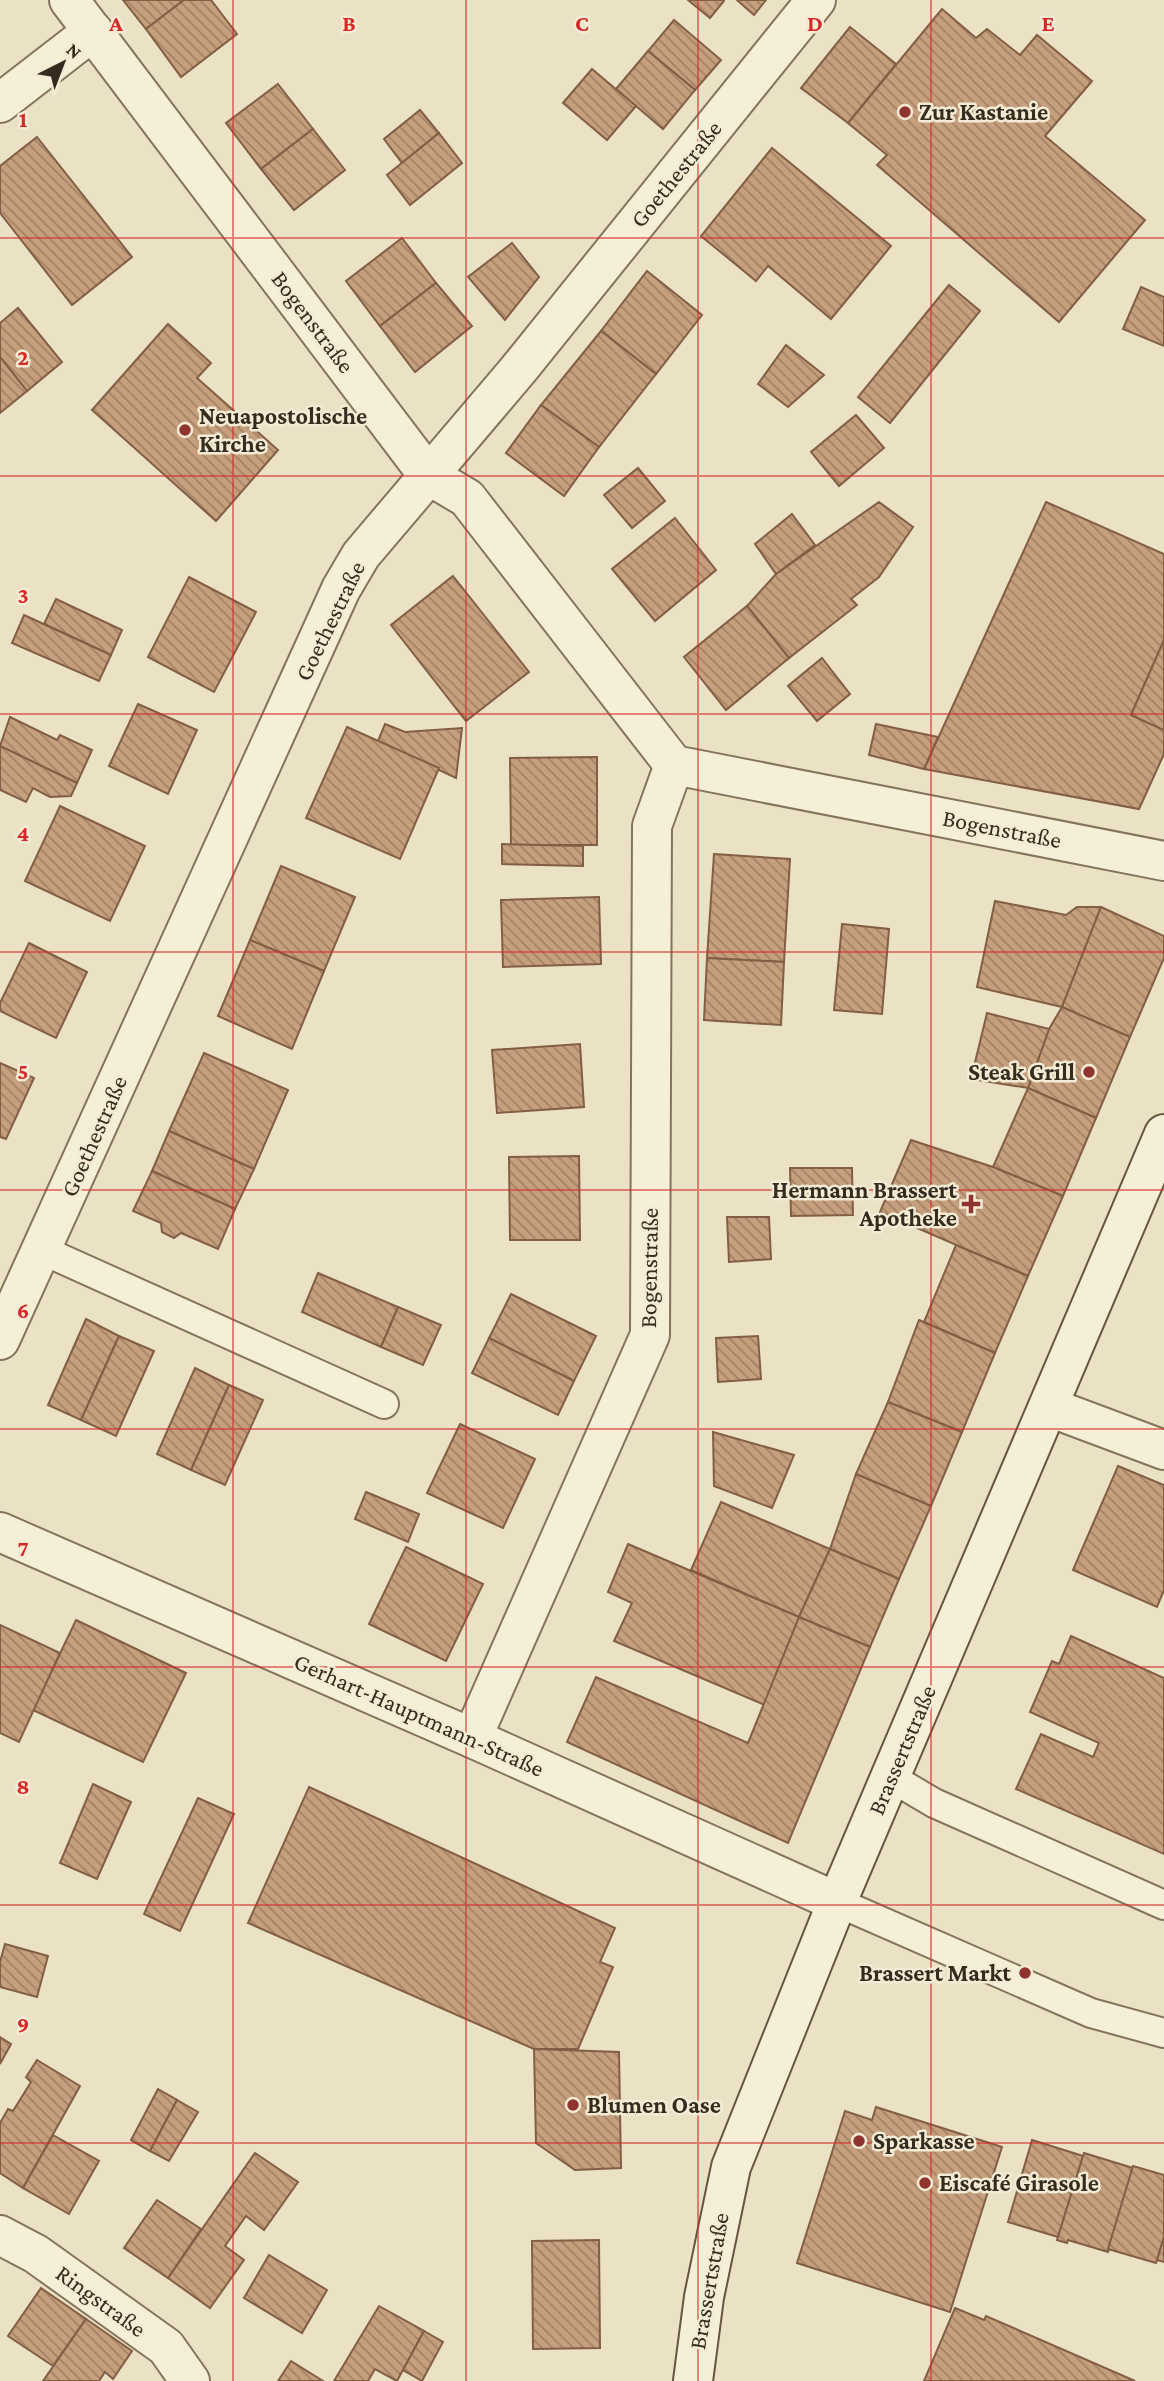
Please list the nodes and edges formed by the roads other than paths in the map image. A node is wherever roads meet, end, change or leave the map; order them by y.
1 (69, 0) edge
2 (816, 0) edge
3 (93, 31) junction
4 (0, 103) edge
5 (428, 475) junction
6 (674, 765) junction
7 (1164, 861) edge
8 (1164, 1134) edge
9 (42, 1250) junction
10 (0, 1340) edge
11 (384, 1404) dead end
12 (1049, 1407) junction
13 (1164, 1450) edge
14 (0, 1532) edge
15 (472, 1738) junction
16 (890, 1777) junction
17 (837, 1902) junction
18 (1164, 1905) edge
19 (1164, 2033) edge
20 (0, 2235) edge
21 (190, 2381) edge
22 (692, 2381) edge

1 - 3 street, Bogenstraße
2 - 5 street, Goethestraße
3 - 4 street
3 - 5 street, Bogenstraße
5 - 6 street, Bogenstraße
5 - 9 street, Goethestraße
6 - 7 street, Bogenstraße
6 - 15 street, Bogenstraße
8 - 12 street, Brassertstraße
9 - 10 street, Goethestraße
9 - 11 lane
12 - 13 street
12 - 16 street, Brassertstraße
14 - 15 street, Gerhart-Hauptmann-Straße
15 - 17 street, Gerhart-Hauptmann-Straße
16 - 17 street, Brassertstraße
16 - 18 lane
17 - 19 lane
17 - 22 street, Brassertstraße
20 - 21 street, Ringstraße

